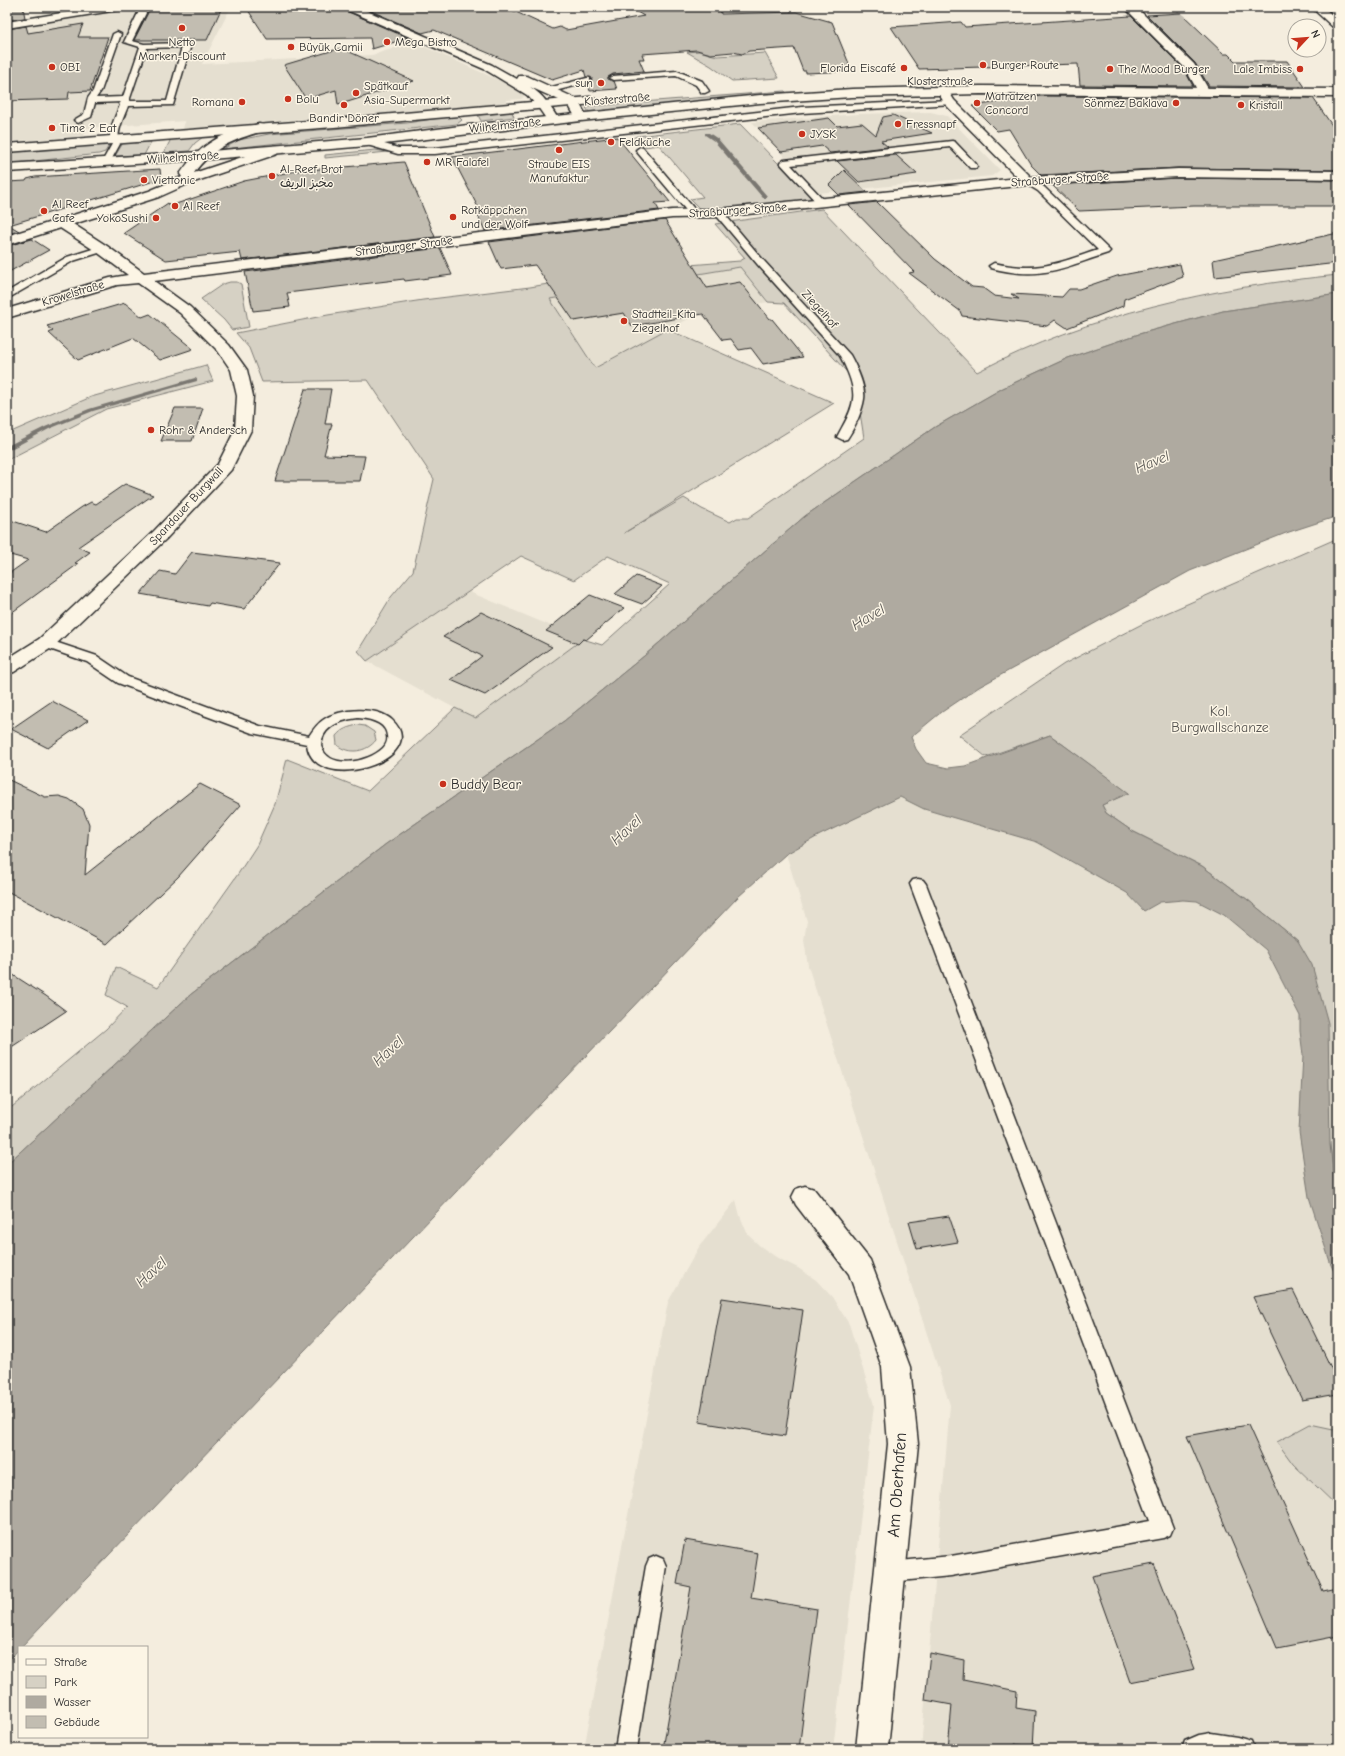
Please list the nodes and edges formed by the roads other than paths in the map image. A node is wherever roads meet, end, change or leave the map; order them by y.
1 (118, 7) edge
2 (145, 7) edge
3 (349, 7) edge
4 (1130, 7) edge
5 (1317, 7) edge
6 (7, 25) edge
7 (1338, 26) edge
8 (117, 34) dead end
9 (144, 46) junction
10 (488, 67) junction
11 (613, 78) dead end
12 (587, 80) dead end
13 (823, 83) dead end
14 (1202, 87) junction
15 (551, 90) junction
16 (719, 90) dead end
17 (942, 90) junction
18 (706, 91) junction
19 (690, 92) dead end
20 (1337, 92) edge
21 (852, 93) junction
22 (605, 100) dead end
23 (91, 101) junction
24 (124, 102) junction
25 (573, 102) junction
26 (950, 102) junction
27 (543, 105) junction
28 (870, 106) junction
29 (464, 112) junction
30 (581, 117) junction
31 (78, 120) dead end
32 (553, 120) junction
33 (259, 128) junction
34 (472, 128) junction
35 (591, 133) junction
36 (114, 140) junction
37 (367, 142) junction
38 (7, 148) edge
39 (640, 150) dead end
40 (272, 151) junction
41 (200, 156) junction
42 (106, 162) junction
43 (974, 166) dead end
44 (7, 168) edge
45 (1338, 175) edge
46 (183, 181) junction
47 (1028, 181) junction
48 (821, 202) junction
49 (693, 213) junction
50 (719, 213) junction
51 (62, 223) junction
52 (7, 241) edge
53 (102, 249) junction
54 (994, 266) dead end
55 (140, 277) junction
56 (7, 296) edge
57 (7, 314) edge
58 (843, 437) dead end
59 (46, 643) junction
60 (7, 668) edge
61 (313, 741) junction
62 (918, 884) dead end
63 (805, 1197) dead end
64 (656, 1566) dead end
65 (890, 1572) junction
66 (626, 1749) edge
67 (872, 1749) edge
68 (1193, 1749) edge
69 (1242, 1749) edge

1 - 6 street
2 - 9 lane
3 - 10 street
4 - 14 street
5 - 7 street
8 - 23 lane
9 - 24 lane
9 - 24 lane
10 - 15 street
10 - 27 street
11 - 18 lane
12 - 15 lane
13 - 14 street, Klosterstraße
14 - 17 street, Klosterstraße
14 - 20 street, Klosterstraße
15 - 25 street
16 - 18 street
17 - 21 street, Klosterstraße
17 - 26 street
18 - 19 street
21 - 28 lane
21 - 30 street, Klosterstraße
22 - 25 street, Klosterstraße
23 - 24 lane
23 - 31 lane
24 - 36 lane
25 - 27 street, Klosterstraße
25 - 30 street
26 - 28 lane
26 - 47 street
27 - 29 street, Wilhelmstraße
27 - 32 street, Wilhelmstraße
28 - 35 lane
29 - 33 street, Wilhelmstraße
29 - 34 street
30 - 32 street, Klosterstraße
30 - 35 lane
32 - 34 street, Wilhelmstraße
33 - 36 street, Wilhelmstraße
33 - 41 street
34 - 37 street, Wilhelmstraße
35 - 37 lane
36 - 38 street, Wilhelmstraße
36 - 42 lane
37 - 40 street, Wilhelmstraße
39 - 49 lane
40 - 41 street, Wilhelmstraße
40 - 46 street
41 - 42 street, Wilhelmstraße
41 - 46 street
42 - 44 street, Wilhelmstraße
43 - 48 lane
45 - 47 street, Straßburger Straße
46 - 51 street
47 - 48 street, Straßburger Straße
47 - 54 lane
48 - 50 street, Straßburger Straße
49 - 50 street, Straßburger Straße
49 - 55 street, Straßburger Straße
50 - 58 lane, Ziegelhof
51 - 52 street
51 - 53 street, Spandauer Burgwall
53 - 55 street, Spandauer Burgwall
53 - 56 lane
55 - 57 street, Krowelstraße
55 - 59 street, Spandauer Burgwall
59 - 60 street, Spandauer Burgwall
59 - 61 lane
61 - 61 lane
62 - 65 lane
63 - 65 street, Am Oberhafen
64 - 66 lane
65 - 67 street, Am Oberhafen
68 - 69 lane

